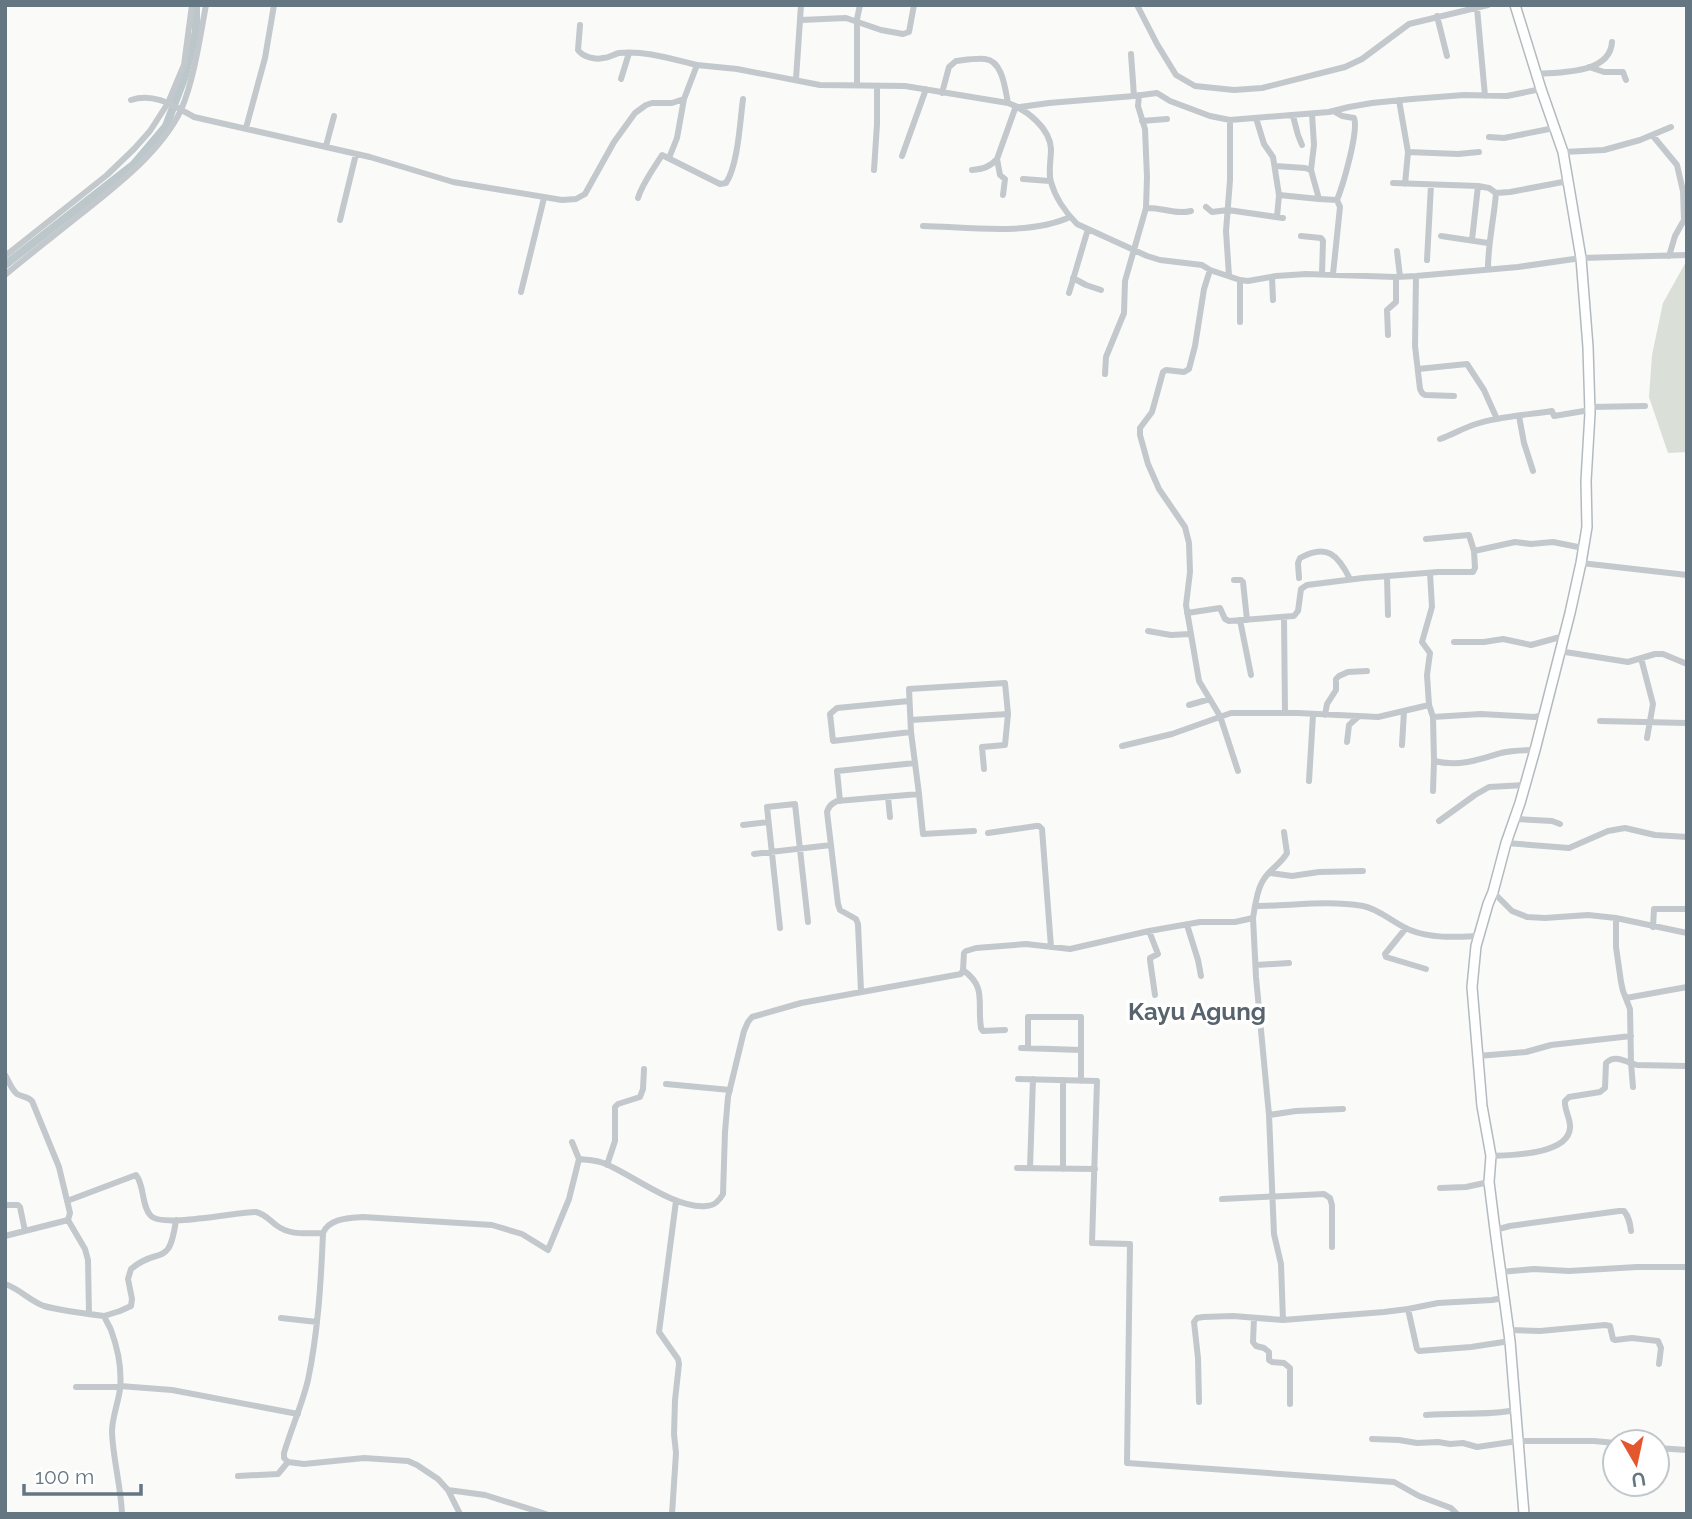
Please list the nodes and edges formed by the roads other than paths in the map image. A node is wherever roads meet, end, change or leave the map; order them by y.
1 (192, 5) edge
2 (206, 5) edge
3 (274, 5) edge
4 (801, 5) edge
5 (860, 5) edge
6 (914, 5) edge
7 (1137, 5) edge
8 (1488, 5) edge
9 (1515, 5) edge
10 (1477, 8) junction
11 (1437, 16) junction
12 (801, 20) junction
13 (857, 23) junction
14 (580, 25) dead end
15 (1612, 42) dead end
16 (629, 53) junction
17 (1130, 54) dead end
18 (1447, 56) dead end
19 (696, 65) junction
20 (1589, 67) junction
21 (1537, 74) junction
22 (621, 79) dead end
23 (796, 79) junction
24 (1626, 80) dead end
25 (857, 85) junction
26 (877, 86) junction
27 (926, 89) junction
28 (1541, 89) junction
29 (942, 93) junction
30 (1136, 96) junction
31 (1485, 96) junction
32 (684, 99) junction
33 (743, 99) dead end
34 (131, 100) dead end
35 (1399, 100) junction
36 (1008, 103) junction
37 (169, 104) junction
38 (1018, 106) junction
39 (179, 109) junction
40 (1335, 112) junction
41 (1312, 114) junction
42 (334, 116) dead end
43 (1293, 116) junction
44 (1256, 118) junction
45 (1167, 119) dead end
46 (1230, 120) junction
47 (1142, 121) junction
48 (1671, 127) dead end
49 (246, 128) junction
50 (1554, 128) junction
51 (1653, 136) junction
52 (1489, 137) dead end
53 (1302, 145) dead end
54 (326, 146) junction
55 (1408, 152) junction
56 (1479, 152) dead end
57 (1563, 152) junction
58 (356, 154) junction
59 (902, 156) dead end
60 (669, 158) junction
61 (997, 159) junction
62 (1275, 166) junction
63 (874, 170) dead end
64 (972, 170) dead end
65 (1311, 170) junction
66 (1023, 179) dead end
67 (1051, 181) junction
68 (1568, 181) junction
69 (1393, 183) dead end
70 (1405, 184) junction
71 (1431, 186) junction
72 (1478, 186) junction
73 (1496, 193) junction
74 (1003, 195) dead end
75 (1279, 195) junction
76 (544, 198) junction
77 (638, 198) dead end
78 (1319, 199) junction
79 (1337, 200) junction
80 (1206, 207) dead end
81 (1146, 208) junction
82 (1228, 210) junction
83 (1191, 212) dead end
84 (1070, 217) junction
85 (340, 220) dead end
86 (46, 225) junction
87 (923, 226) dead end
88 (1088, 229) junction
89 (54, 234) junction
90 (1301, 236) dead end
91 (1441, 236) dead end
92 (1472, 240) junction
93 (1488, 243) junction
94 (1135, 251) junction
95 (1397, 251) dead end
96 (1687, 255) edge
97 (5, 256) edge
98 (1670, 256) junction
99 (1581, 258) junction
100 (1427, 260) dead end
101 (1488, 268) junction
102 (1210, 270) junction
103 (1322, 274) junction
104 (1333, 274) junction
105 (5, 275) edge
106 (1229, 276) junction
107 (1272, 276) junction
108 (1416, 276) junction
109 (1398, 277) junction
110 (1073, 278) junction
111 (1240, 280) junction
112 (1101, 290) dead end
113 (521, 292) dead end
114 (1069, 292) dead end
115 (1273, 300) dead end
116 (1240, 322) dead end
117 (1388, 335) dead end
118 (1418, 369) junction
119 (1105, 374) dead end
120 (1454, 396) dead end
121 (1645, 406) dead end
122 (1590, 409) junction
123 (1519, 416) junction
124 (1497, 419) junction
125 (1440, 439) dead end
126 (1533, 471) dead end
127 (1426, 538) dead end
128 (1583, 548) junction
129 (1474, 551) junction
130 (1581, 563) junction
131 (1430, 573) junction
132 (1687, 575) edge
133 (1387, 576) junction
134 (1299, 578) dead end
135 (1350, 579) junction
136 (1234, 580) dead end
137 (1187, 613) junction
138 (1388, 615) dead end
139 (1284, 617) junction
140 (1243, 620) junction
141 (1148, 631) dead end
142 (1190, 634) junction
143 (1564, 636) junction
144 (1454, 642) dead end
145 (1559, 651) junction
146 (1641, 658) junction
147 (1687, 664) edge
148 (1367, 671) dead end
149 (1251, 675) dead end
150 (1210, 699) junction
151 (909, 701) junction
152 (1189, 705) dead end
153 (1429, 705) junction
154 (1405, 711) junction
155 (1008, 713) junction
156 (1285, 713) junction
157 (1313, 715) junction
158 (1325, 715) junction
159 (1543, 715) junction
160 (1220, 716) junction
161 (1358, 717) junction
162 (1433, 717) junction
163 (911, 720) junction
164 (1600, 721) dead end
165 (1651, 721) junction
166 (1687, 723) edge
167 (911, 732) junction
168 (1647, 738) dead end
169 (1347, 742) dead end
170 (1402, 745) dead end
171 (1122, 746) dead end
172 (1535, 750) junction
173 (1434, 761) junction
174 (915, 763) junction
175 (984, 769) dead end
176 (1238, 771) dead end
177 (1309, 780) dead end
178 (1525, 785) junction
179 (1433, 790) dead end
180 (919, 794) junction
181 (888, 797) junction
182 (840, 801) junction
183 (890, 817) dead end
184 (1515, 819) junction
185 (1439, 821) dead end
186 (768, 822) junction
187 (1560, 824) dead end
188 (743, 825) dead end
189 (974, 831) dead end
190 (1284, 832) dead end
191 (988, 833) dead end
192 (1687, 837) edge
193 (1506, 843) junction
194 (831, 845) junction
195 (800, 849) junction
196 (772, 852) junction
197 (754, 854) dead end
198 (1363, 871) dead end
199 (1270, 873) junction
200 (1493, 892) junction
201 (1255, 906) junction
202 (1687, 909) edge
203 (1253, 918) junction
204 (1616, 918) junction
205 (808, 922) dead end
206 (1187, 925) junction
207 (1653, 926) junction
208 (780, 928) dead end
209 (1406, 928) junction
210 (1149, 931) junction
211 (1687, 933) edge
212 (1479, 936) junction
213 (1051, 947) junction
214 (1289, 963) dead end
215 (1255, 965) junction
216 (1426, 969) dead end
217 (963, 970) junction
218 (1200, 976) dead end
219 (1687, 987) edge
220 (862, 991) junction
221 (1155, 996) dead end
222 (1626, 998) junction
223 (1005, 1030) dead end
224 (1631, 1036) junction
225 (1081, 1050) junction
226 (1478, 1056) junction
227 (1631, 1063) junction
228 (1687, 1066) edge
229 (644, 1069) dead end
230 (5, 1075) edge
231 (1018, 1079) dead end
232 (1033, 1079) junction
233 (1063, 1080) junction
234 (1081, 1081) junction
235 (666, 1084) dead end
236 (1633, 1087) dead end
237 (730, 1090) junction
238 (1343, 1109) dead end
239 (1269, 1115) junction
240 (572, 1142) dead end
241 (1491, 1156) junction
242 (579, 1159) junction
243 (607, 1164) junction
244 (1017, 1168) dead end
245 (1030, 1168) junction
246 (1063, 1169) junction
247 (1095, 1169) junction
248 (1489, 1182) junction
249 (1440, 1188) dead end
250 (1273, 1197) junction
251 (1222, 1199) dead end
252 (67, 1201) junction
253 (676, 1201) junction
254 (5, 1205) edge
255 (68, 1220) junction
256 (176, 1220) junction
257 (1494, 1230) junction
258 (25, 1231) junction
259 (1631, 1231) dead end
260 (323, 1233) junction
261 (5, 1236) edge
262 (1332, 1247) dead end
263 (1684, 1267) dead end
264 (1500, 1272) junction
265 (5, 1284) edge
266 (1503, 1298) junction
267 (1408, 1309) junction
268 (89, 1313) junction
269 (104, 1316) junction
270 (281, 1318) dead end
271 (1254, 1318) junction
272 (1283, 1320) junction
273 (317, 1322) junction
274 (1508, 1330) junction
275 (1510, 1341) junction
276 (1659, 1364) dead end
277 (120, 1386) junction
278 (76, 1387) dead end
279 (1199, 1402) dead end
280 (1290, 1404) dead end
281 (1516, 1410) junction
282 (298, 1414) junction
283 (1426, 1415) dead end
284 (1372, 1439) dead end
285 (1518, 1441) junction
286 (1601, 1442) edge
287 (288, 1462) junction
288 (238, 1476) dead end
289 (448, 1490) junction
290 (122, 1514) edge
291 (460, 1514) edge
292 (546, 1514) edge
293 (672, 1514) edge
294 (1457, 1514) edge
295 (1524, 1514) edge

1 - 37 street
2 - 39 street
3 - 49 street
4 - 12 street
5 - 13 street
6 - 13 street
7 - 11 street
8 - 10 street
9 - 21 street
10 - 11 street
10 - 31 street
11 - 18 street
12 - 13 street
12 - 23 street
13 - 25 street
14 - 16 street
15 - 20 street
16 - 19 street
16 - 22 street
17 - 30 street
19 - 23 street
19 - 32 street
20 - 21 street
20 - 24 street
21 - 28 street
23 - 25 street
25 - 26 street
26 - 27 street
26 - 63 street
27 - 29 street
27 - 59 street
28 - 31 street
28 - 50 street
29 - 36 street
29 - 36 street
30 - 38 street
30 - 46 street
30 - 47 street
31 - 35 street
32 - 60 street
32 - 76 street
33 - 60 street
34 - 37 street
35 - 40 street
35 - 55 street
36 - 38 street
37 - 39 street
37 - 86 street
38 - 61 street
38 - 67 street
39 - 49 street
39 - 89 street
40 - 41 street
40 - 79 street
41 - 43 street
41 - 65 street
42 - 54 street
43 - 44 street
43 - 53 street
44 - 46 street
44 - 62 street
45 - 47 street
46 - 82 street
47 - 81 street
48 - 51 street
49 - 54 street
50 - 52 street
50 - 57 street
51 - 57 street
51 - 98 street
54 - 58 street
55 - 56 street
55 - 70 street
57 - 68 street
58 - 76 street
58 - 85 street
60 - 77 street
61 - 64 street
61 - 74 street
62 - 65 street
62 - 75 street
65 - 78 street
66 - 67 street
67 - 84 street
68 - 73 street
68 - 99 street
69 - 70 street
70 - 71 street
71 - 72 street
71 - 100 street
72 - 73 street
72 - 92 street
73 - 93 street
75 - 78 street
75 - 82 street
76 - 113 street
78 - 79 street
79 - 104 street
80 - 82 street
81 - 83 street
81 - 94 street
82 - 106 street
84 - 87 street
84 - 88 street
86 - 89 street
86 - 97 street
88 - 94 street
88 - 110 street
89 - 105 street
90 - 103 street
91 - 92 street
92 - 93 street
93 - 101 street
94 - 102 street
94 - 119 street
95 - 109 street
96 - 98 street
98 - 99 street
99 - 101 street
99 - 122 street
101 - 108 street
102 - 106 street
102 - 137 street
103 - 104 street
103 - 107 street
104 - 109 street
106 - 111 street
107 - 111 street
107 - 115 street
108 - 109 street
108 - 118 street
109 - 117 street
110 - 112 street
110 - 114 street
111 - 116 street
118 - 120 street
118 - 124 street
121 - 122 street
122 - 123 street
122 - 128 street
123 - 124 street
123 - 126 street
124 - 125 street
127 - 129 street
128 - 129 street
128 - 130 street
129 - 131 street
130 - 132 street
130 - 143 street
131 - 133 street
131 - 153 street
133 - 135 street
133 - 138 street
134 - 135 street
135 - 139 street
136 - 140 street
137 - 140 street
137 - 142 street
139 - 140 street
139 - 156 street
140 - 149 street
141 - 142 street
142 - 150 street
143 - 144 street
143 - 145 street
145 - 146 street
145 - 159 street
146 - 147 street
146 - 165 street
148 - 158 street
150 - 152 street
150 - 160 street
151 - 155 street
151 - 163 street
151 - 167 street
153 - 154 street
153 - 162 street
154 - 161 street
154 - 170 street
155 - 163 street
155 - 175 street
156 - 157 street
156 - 160 street
157 - 158 street
157 - 177 street
158 - 161 street
159 - 162 street
159 - 172 street
160 - 171 street
160 - 176 street
161 - 169 street
162 - 173 street
163 - 167 street
164 - 165 street
165 - 166 street
165 - 168 street
167 - 174 street
172 - 173 street
172 - 178 street
173 - 179 street
174 - 180 street
174 - 182 street
178 - 184 street
178 - 185 street
180 - 181 street
180 - 189 street
181 - 182 street
181 - 183 street
182 - 194 street
184 - 187 street
184 - 193 street
186 - 188 street
186 - 195 street
186 - 196 street
190 - 199 street
191 - 213 street
192 - 193 street
193 - 200 street
194 - 195 street
194 - 220 street
195 - 196 street
195 - 205 street
196 - 197 street
196 - 208 street
198 - 199 street
199 - 201 street
200 - 204 street
200 - 212 street
201 - 203 street
201 - 209 street
202 - 207 street
203 - 206 street
203 - 215 street
204 - 207 street
204 - 222 street
206 - 210 street
206 - 218 street
207 - 211 street
209 - 212 street
209 - 216 street
210 - 213 street
210 - 221 street
212 - 226 street
213 - 217 street
214 - 215 street
215 - 239 street
217 - 220 street
217 - 223 street
219 - 222 street
220 - 237 street
222 - 224 street
224 - 226 street
224 - 227 street
225 - 225 street
225 - 234 street
226 - 241 street
227 - 228 street
227 - 236 street
227 - 241 street
229 - 243 street
230 - 252 street
231 - 232 street
232 - 233 street
232 - 245 street
233 - 234 street
233 - 246 street
234 - 247 street
235 - 237 street
237 - 253 street
238 - 239 street
239 - 250 street
240 - 242 street
241 - 248 street
242 - 243 street
242 - 260 street
243 - 253 street
244 - 245 street
245 - 246 street
246 - 247 street
247 - 294 street
248 - 249 street
248 - 257 street
250 - 251 street
250 - 262 street
250 - 272 street
252 - 255 street
252 - 256 street
253 - 293 street
254 - 258 street
255 - 258 street
255 - 268 street
256 - 260 street
256 - 269 street
257 - 259 street
257 - 264 street
258 - 261 street
260 - 273 street
263 - 264 street
264 - 266 street
265 - 268 street
266 - 267 street
266 - 274 street
267 - 272 street
267 - 275 street
268 - 269 street
269 - 277 street
270 - 273 street
271 - 272 street
271 - 279 street
271 - 280 street
273 - 282 street
274 - 275 street
274 - 276 street
275 - 281 street
277 - 278 street
277 - 282 street
277 - 290 street
281 - 283 street
281 - 285 street
282 - 287 street
284 - 285 street
285 - 286 street
285 - 295 street
287 - 288 street
287 - 289 street
289 - 291 street
289 - 292 street

